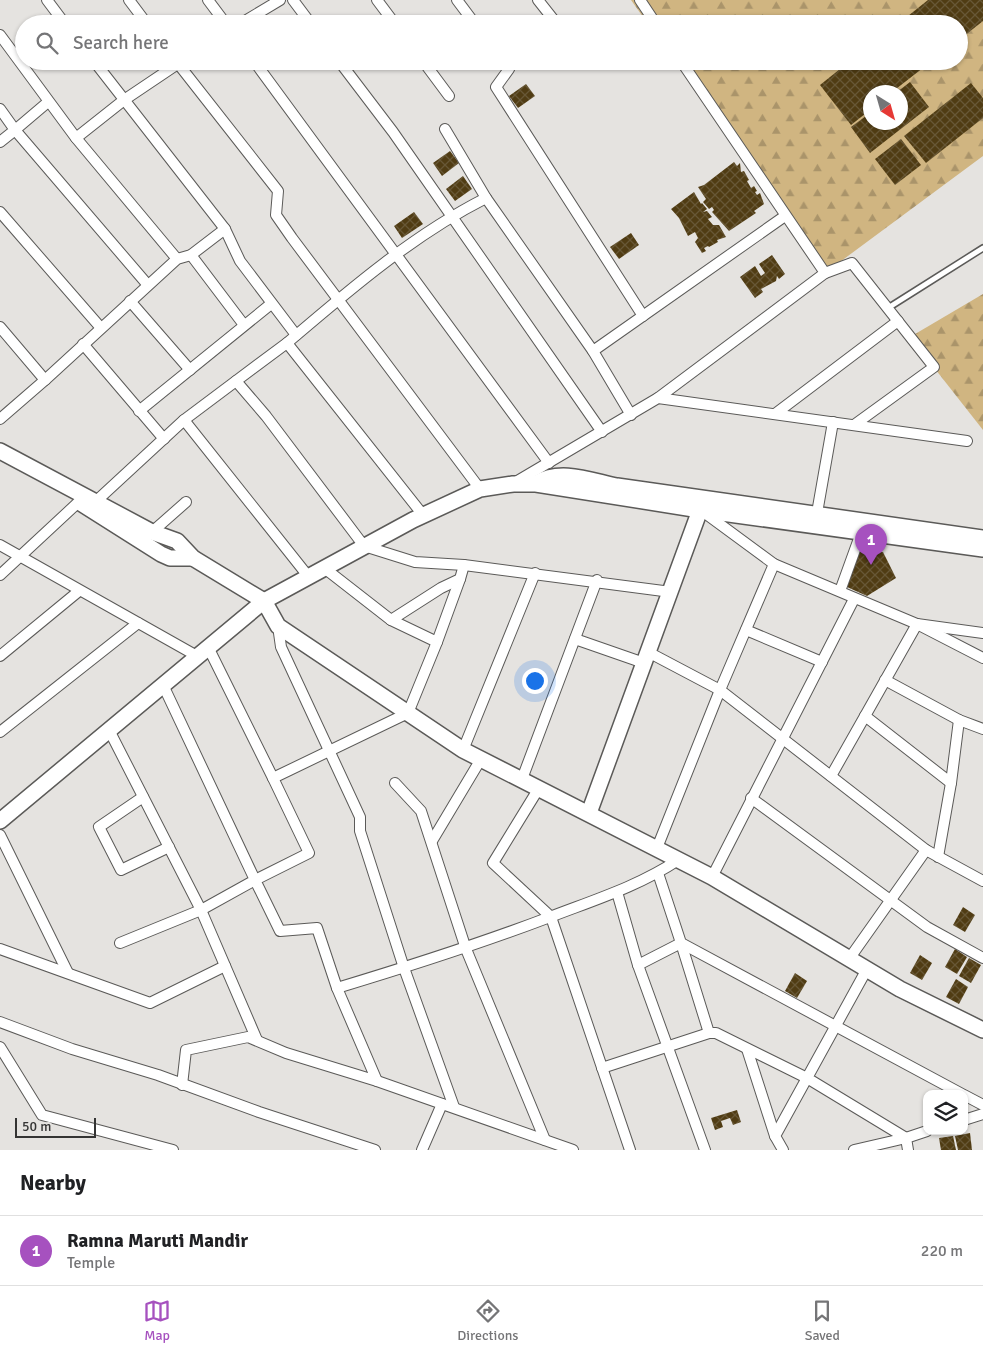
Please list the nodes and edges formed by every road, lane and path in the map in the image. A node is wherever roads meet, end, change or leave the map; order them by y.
1 (47, 0) edge
2 (129, 0) edge
3 (208, 0) edge
4 (280, 0) edge
5 (293, 0) edge
6 (377, 0) edge
7 (457, 0) edge
8 (538, 0) edge
9 (640, 0) edge
10 (58, 15) edge
11 (140, 15) edge
12 (219, 15) edge
13 (255, 15) edge
14 (304, 15) edge
15 (388, 15) edge
16 (468, 15) edge
17 (550, 15) edge
18 (650, 15) edge
19 (0, 35) edge
20 (15, 56) edge
21 (25, 70) edge
22 (101, 70) edge
23 (167, 70) edge
24 (185, 70) edge
25 (261, 70) edge
26 (346, 70) edge
27 (430, 70) edge
28 (508, 70) edge
29 (687, 70) edge
30 (449, 96) dead end
31 (124, 100) junction
32 (48, 102) junction
33 (0, 110) edge
34 (14, 130) junction
35 (446, 130) dead end
36 (76, 138) junction
37 (0, 142) edge
38 (486, 198) junction
39 (0, 212) edge
40 (451, 215) junction
41 (785, 216) junction
42 (225, 229) junction
43 (983, 248) edge
44 (191, 254) junction
45 (397, 254) junction
46 (177, 259) junction
47 (825, 273) junction
48 (147, 284) junction
49 (338, 300) junction
50 (130, 301) junction
51 (272, 304) junction
52 (888, 308) junction
53 (642, 316) junction
54 (898, 321) junction
55 (244, 325) junction
56 (0, 327) edge
57 (101, 328) junction
58 (296, 335) junction
59 (287, 343) junction
60 (83, 344) junction
61 (593, 351) junction
62 (190, 370) junction
63 (45, 380) junction
64 (236, 381) junction
65 (658, 398) junction
66 (139, 411) junction
67 (775, 414) junction
68 (631, 415) junction
69 (0, 419) edge
70 (184, 420) junction
71 (833, 422) junction
72 (854, 426) junction
73 (602, 432) junction
74 (164, 439) junction
75 (967, 441) dead end
76 (0, 451) edge
77 (0, 461) edge
78 (549, 463) junction
79 (513, 484) junction
80 (536, 484) junction
81 (480, 489) junction
82 (86, 502) junction
83 (186, 502) dead end
84 (700, 510) junction
85 (817, 513) junction
86 (422, 516) junction
87 (861, 533) junction
88 (148, 538) junction
89 (983, 538) edge
90 (0, 545) edge
91 (364, 546) junction
92 (983, 549) edge
93 (22, 556) junction
94 (774, 564) junction
95 (464, 565) junction
96 (323, 567) junction
97 (535, 573) junction
98 (0, 574) edge
99 (308, 576) junction
100 (460, 579) junction
101 (597, 580) junction
102 (79, 591) junction
103 (840, 591) junction
104 (670, 592) junction
105 (854, 599) junction
106 (264, 600) junction
107 (391, 620) junction
108 (138, 623) junction
109 (916, 624) junction
110 (278, 626) junction
111 (746, 630) junction
112 (983, 633) edge
113 (575, 639) junction
114 (437, 642) junction
115 (203, 652) junction
116 (0, 656) edge
117 (646, 658) junction
118 (983, 658) edge
119 (822, 662) junction
120 (885, 680) junction
121 (163, 685) junction
122 (720, 690) junction
123 (408, 714) junction
124 (865, 716) junction
125 (959, 720) junction
126 (983, 729) edge
127 (109, 730) junction
128 (0, 732) edge
129 (782, 739) junction
130 (463, 750) junction
131 (330, 752) junction
132 (481, 759) junction
133 (831, 776) junction
134 (273, 778) junction
135 (522, 779) junction
136 (951, 782) junction
137 (395, 783) dead end
138 (538, 788) junction
139 (143, 797) junction
140 (752, 798) junction
141 (589, 813) junction
142 (0, 821) edge
143 (0, 835) edge
144 (432, 841) junction
145 (169, 847) junction
146 (657, 848) junction
147 (926, 850) junction
148 (938, 857) junction
149 (678, 860) junction
150 (658, 873) junction
151 (712, 877) junction
152 (255, 880) junction
153 (983, 881) edge
154 (617, 892) junction
155 (890, 899) junction
156 (201, 910) junction
157 (551, 916) junction
158 (120, 943) dead end
159 (682, 943) junction
160 (0, 949) edge
161 (466, 949) junction
162 (849, 958) junction
163 (983, 958) edge
164 (225, 966) junction
165 (638, 966) junction
166 (404, 968) junction
167 (867, 969) junction
168 (68, 973) junction
169 (337, 988) junction
170 (0, 1022) edge
171 (835, 1027) junction
172 (983, 1030) edge
173 (709, 1032) junction
174 (257, 1040) junction
175 (668, 1045) junction
176 (0, 1047) edge
177 (747, 1049) junction
178 (602, 1068) junction
179 (807, 1078) junction
180 (377, 1081) junction
181 (182, 1084) junction
182 (955, 1090) edge
183 (968, 1097) edge
184 (442, 1104) junction
185 (983, 1105) edge
186 (454, 1107) junction
187 (983, 1114) edge
188 (968, 1119) edge
189 (923, 1132) edge
190 (775, 1136) junction
191 (906, 1138) junction
192 (545, 1140) junction
193 (172, 1150) edge
194 (375, 1150) edge
195 (422, 1150) edge
196 (573, 1150) edge
197 (630, 1150) edge
198 (705, 1150) edge
199 (783, 1150) edge
200 (854, 1150) edge
201 (908, 1150) edge

1 - 10 street
2 - 11 street
3 - 12 street
4 - 13 street
5 - 14 street
6 - 15 street
7 - 16 street
8 - 17 street
9 - 18 street
19 - 20 street
21 - 32 street
22 - 31 street
23 - 31 street
24 - 49 street
25 - 45 street
26 - 40 street
27 - 30 street
28 - 53 street
29 - 41 street
31 - 36 street
31 - 42 street
32 - 34 street
32 - 36 street
33 - 34 street
34 - 37 street
34 - 48 street
35 - 38 street
36 - 46 street
38 - 40 street
38 - 61 street
39 - 57 street
40 - 45 street
40 - 73 street
41 - 47 street
41 - 53 street
42 - 44 street
42 - 51 street
43 - 52 lane
44 - 46 street
44 - 55 street
45 - 49 street
45 - 78 street
46 - 48 street
47 - 52 street
47 - 65 street
48 - 50 street
49 - 58 street
49 - 81 street
50 - 57 street
50 - 62 street
51 - 55 street
51 - 58 street
52 - 54 street
53 - 61 street
54 - 67 street
54 - 72 street
55 - 62 street
56 - 63 street
57 - 60 street
58 - 59 street
59 - 64 street
59 - 86 street
60 - 63 street
60 - 66 street
61 - 68 street
62 - 66 street
63 - 69 street
64 - 70 street
64 - 91 street
65 - 67 street
65 - 68 street
66 - 74 street
67 - 71 street
68 - 73 street
70 - 74 street
70 - 99 street
71 - 72 street
71 - 85 street
72 - 75 street
73 - 78 street
74 - 82 street
76 - 82 street
77 - 82 street
78 - 79 street
79 - 80 street
79 - 81 street
80 - 84 street
80 - 85 street
81 - 86 street
82 - 88 street
82 - 93 street
83 - 88 street
84 - 87 street
84 - 94 street
84 - 104 street
85 - 89 street
86 - 91 street
87 - 92 street
87 - 103 street
88 - 106 street
90 - 93 street
91 - 95 street
91 - 96 street
93 - 98 street
93 - 102 street
94 - 103 street
94 - 111 street
95 - 97 street
95 - 100 street
96 - 99 street
96 - 107 street
97 - 101 street
97 - 130 street
99 - 106 street
100 - 107 street
100 - 114 street
101 - 104 street
101 - 113 street
102 - 108 street
102 - 116 street
103 - 105 street
104 - 117 street
105 - 109 street
105 - 119 street
106 - 110 street
106 - 115 street
107 - 114 street
108 - 115 street
108 - 128 street
109 - 112 street
109 - 118 street
109 - 120 street
110 - 123 street
110 - 131 street
111 - 119 street
111 - 122 street
113 - 117 street
113 - 135 street
114 - 123 street
115 - 121 street
115 - 134 street
117 - 122 street
117 - 141 street
119 - 129 street
120 - 124 street
120 - 125 street
121 - 127 street
121 - 152 street
122 - 129 street
122 - 146 street
123 - 130 street
123 - 131 street
124 - 133 street
124 - 136 street
125 - 126 street
125 - 136 street
127 - 139 street
127 - 142 street
129 - 133 street
129 - 140 street
130 - 132 street
131 - 134 street
131 - 166 street
132 - 135 street
132 - 144 street
133 - 147 street
134 - 152 street
135 - 138 street
136 - 148 street
137 - 144 street
138 - 141 street
138 - 157 street
139 - 145 street
139 - 145 street
140 - 151 street
140 - 155 street
141 - 146 street
143 - 168 street
144 - 161 street
145 - 156 street
146 - 149 street
147 - 148 street
147 - 155 street
148 - 153 street
149 - 150 street
149 - 151 street
150 - 154 street
150 - 159 street
151 - 162 street
152 - 156 street
152 - 169 street
154 - 157 street
154 - 165 street
155 - 162 street
155 - 163 street
156 - 158 street
156 - 164 street
157 - 161 street
157 - 178 street
159 - 165 street
159 - 171 street
159 - 173 street
160 - 168 street
161 - 166 street
161 - 192 street
162 - 167 street
164 - 168 street
164 - 174 street
165 - 175 street
166 - 169 street
166 - 186 street
167 - 171 street
167 - 172 street
169 - 180 street
170 - 181 street
171 - 179 street
171 - 182 street
173 - 175 street
173 - 177 street
174 - 180 street
174 - 181 street
175 - 178 street
175 - 198 street
176 - 193 street
177 - 179 street
177 - 190 street
178 - 197 street
179 - 190 street
179 - 191 street
180 - 184 street
181 - 194 street
183 - 185 street
184 - 186 street
184 - 195 street
186 - 192 street
187 - 188 street
189 - 191 street
190 - 199 street
191 - 200 street
191 - 201 street
192 - 196 street

